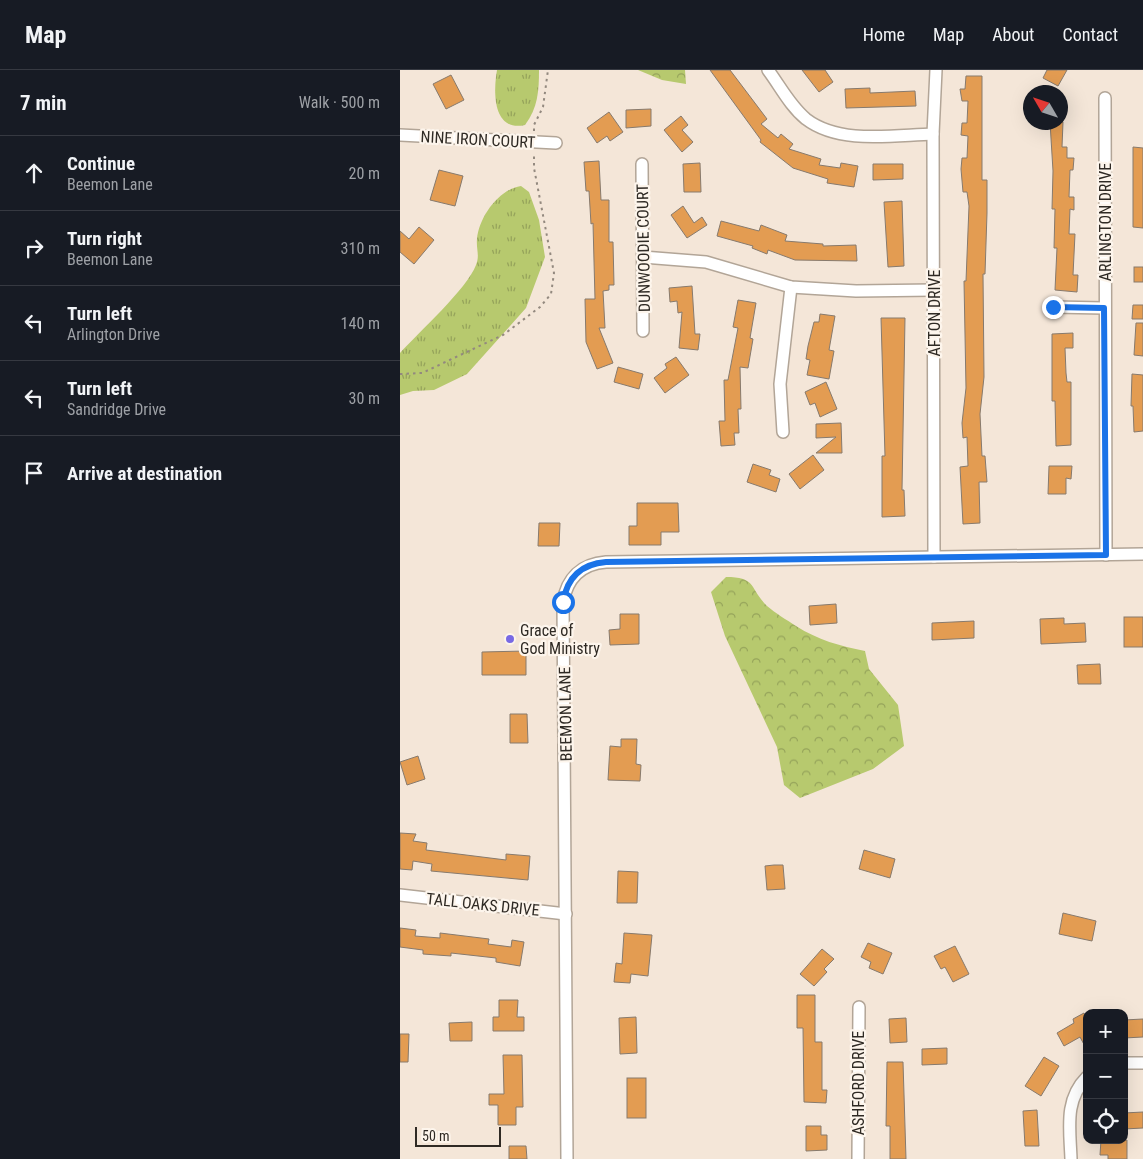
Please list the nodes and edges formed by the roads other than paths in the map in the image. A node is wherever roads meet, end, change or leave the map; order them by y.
1 (768, 70) edge
2 (936, 70) edge
3 (1105, 98) dead end
4 (400, 134) edge
5 (933, 134) junction
6 (556, 143) dead end
7 (642, 164) dead end
8 (643, 257) junction
9 (791, 287) junction
10 (934, 290) junction
11 (1053, 307) dead end
12 (1104, 308) junction
13 (644, 331) dead end
14 (783, 432) dead end
15 (1143, 554) edge
16 (1106, 555) junction
17 (934, 556) junction
18 (400, 895) edge
19 (566, 914) junction
20 (859, 1006) dead end
21 (1143, 1063) edge
22 (1128, 1064) edge
23 (1083, 1082) edge
24 (567, 1159) edge
25 (858, 1159) edge
26 (1071, 1159) edge

1 - 5 street
2 - 5 street, AFTON DRIVE
3 - 12 street, ARLINGTON DRIVE
4 - 6 street, NINE IRON COURT
5 - 10 street, AFTON DRIVE
7 - 8 street, DUNWOODIE COURT
8 - 9 street
8 - 13 street, DUNWOODIE COURT
9 - 10 street
9 - 14 street
10 - 17 street, AFTON DRIVE
11 - 12 street
12 - 16 street, ARLINGTON DRIVE
15 - 16 street, BEEMON LANE
16 - 17 street, BEEMON LANE
17 - 19 street, BEEMON LANE
18 - 19 street, TALL OAKS DRIVE
19 - 24 street, BEEMON LANE
20 - 25 street, ASHFORD DRIVE
21 - 22 street
23 - 26 street

